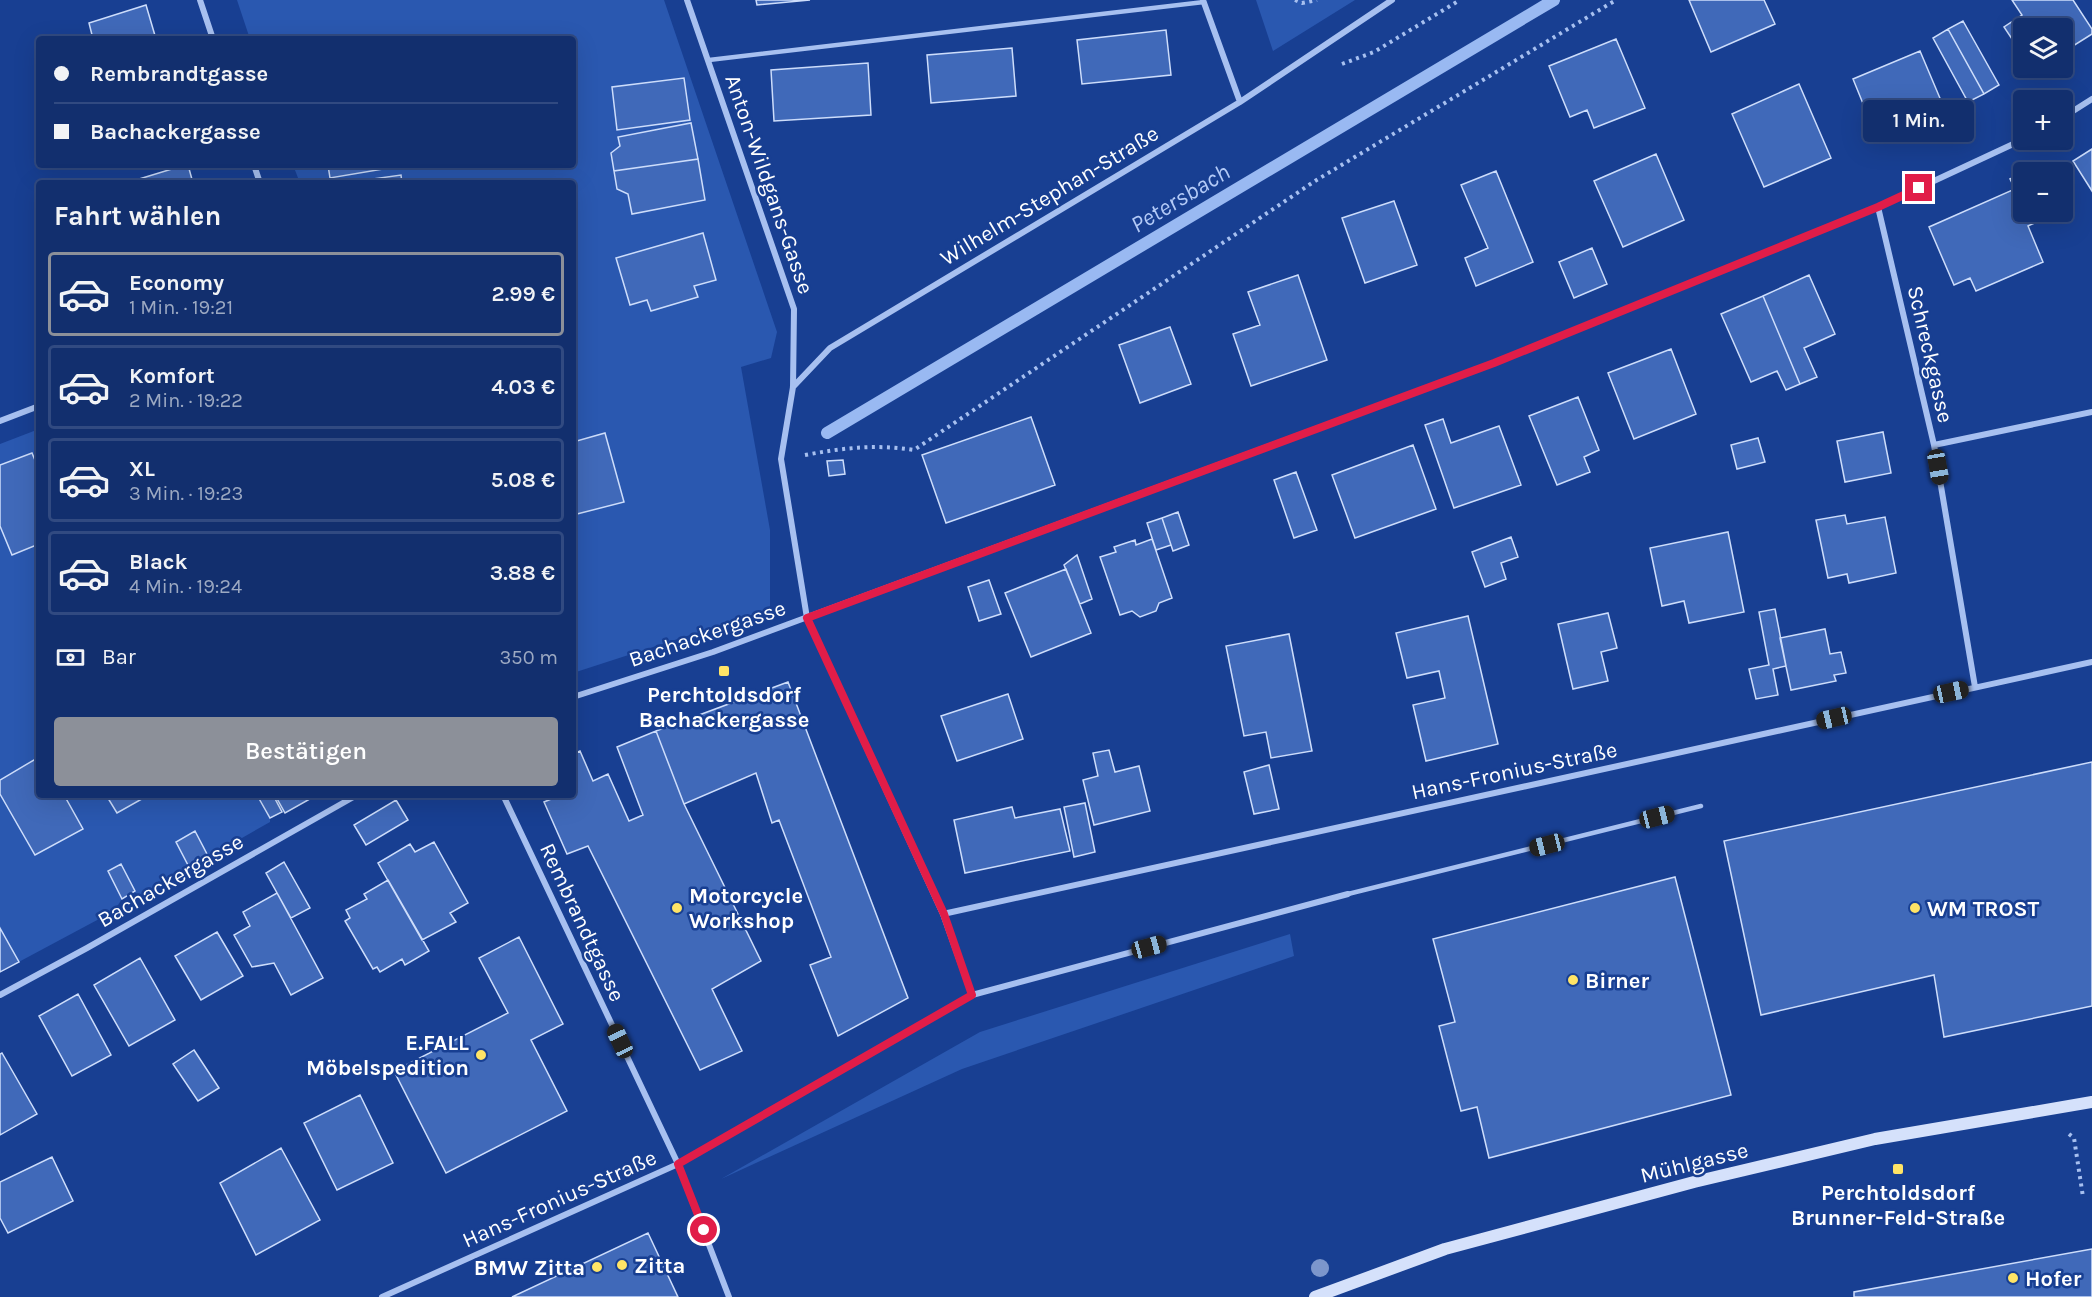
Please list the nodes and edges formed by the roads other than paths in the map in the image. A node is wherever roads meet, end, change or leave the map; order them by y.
1 (200, 0) edge
2 (687, 0) edge
3 (1392, 0) edge
4 (1203, 1) edge
5 (212, 36) edge
6 (709, 60) junction
7 (2092, 99) edge
8 (1240, 102) junction
9 (2073, 111) edge
10 (2013, 144) edge
11 (1878, 207) junction
12 (793, 387) junction
13 (36, 407) edge
14 (2092, 411) edge
15 (0, 421) edge
16 (1934, 445) junction
17 (807, 618) junction
18 (2092, 662) edge
19 (1975, 687) junction
20 (576, 696) edge
21 (352, 798) edge
22 (504, 798) edge
23 (1701, 806) dead end
24 (1348, 894) joint
25 (944, 914) junction
26 (0, 995) edge
27 (972, 995) junction
28 (2092, 1102) edge
29 (678, 1164) junction
30 (382, 1297) edge
31 (729, 1297) edge
32 (1316, 1297) edge

1 - 5 street
2 - 6 street, Anton-Wildgans-Gasse
3 - 8 street, Wilhelm-Stephan-Straße
4 - 6 lane
4 - 8 street
6 - 12 street, Anton-Wildgans-Gasse
7 - 9 street
8 - 12 street, Wilhelm-Stephan-Straße
10 - 11 street, Bachackergasse
11 - 16 street, Schreckgasse
11 - 17 street, Bachackergasse
12 - 17 street, Anton-Wildgans-Gasse
13 - 15 street
14 - 16 street
16 - 19 street, Schreckgasse
17 - 20 street, Bachackergasse
17 - 25 street, Anton-Wildgans-Gasse
18 - 19 street, Hans-Fronius-Straße
19 - 25 street, Hans-Fronius-Straße
21 - 26 street, Bachackergasse
22 - 29 street, Rembrandtgasse
23 - 24 lane
24 - 27 street, Hans-Fronius-Straße
25 - 27 street, Anton-Wildgans-Gasse
27 - 29 street, Hans-Fronius-Straße
28 - 32 street, Mühlgasse
29 - 30 street, Hans-Fronius-Straße
29 - 31 street, Rembrandtgasse

